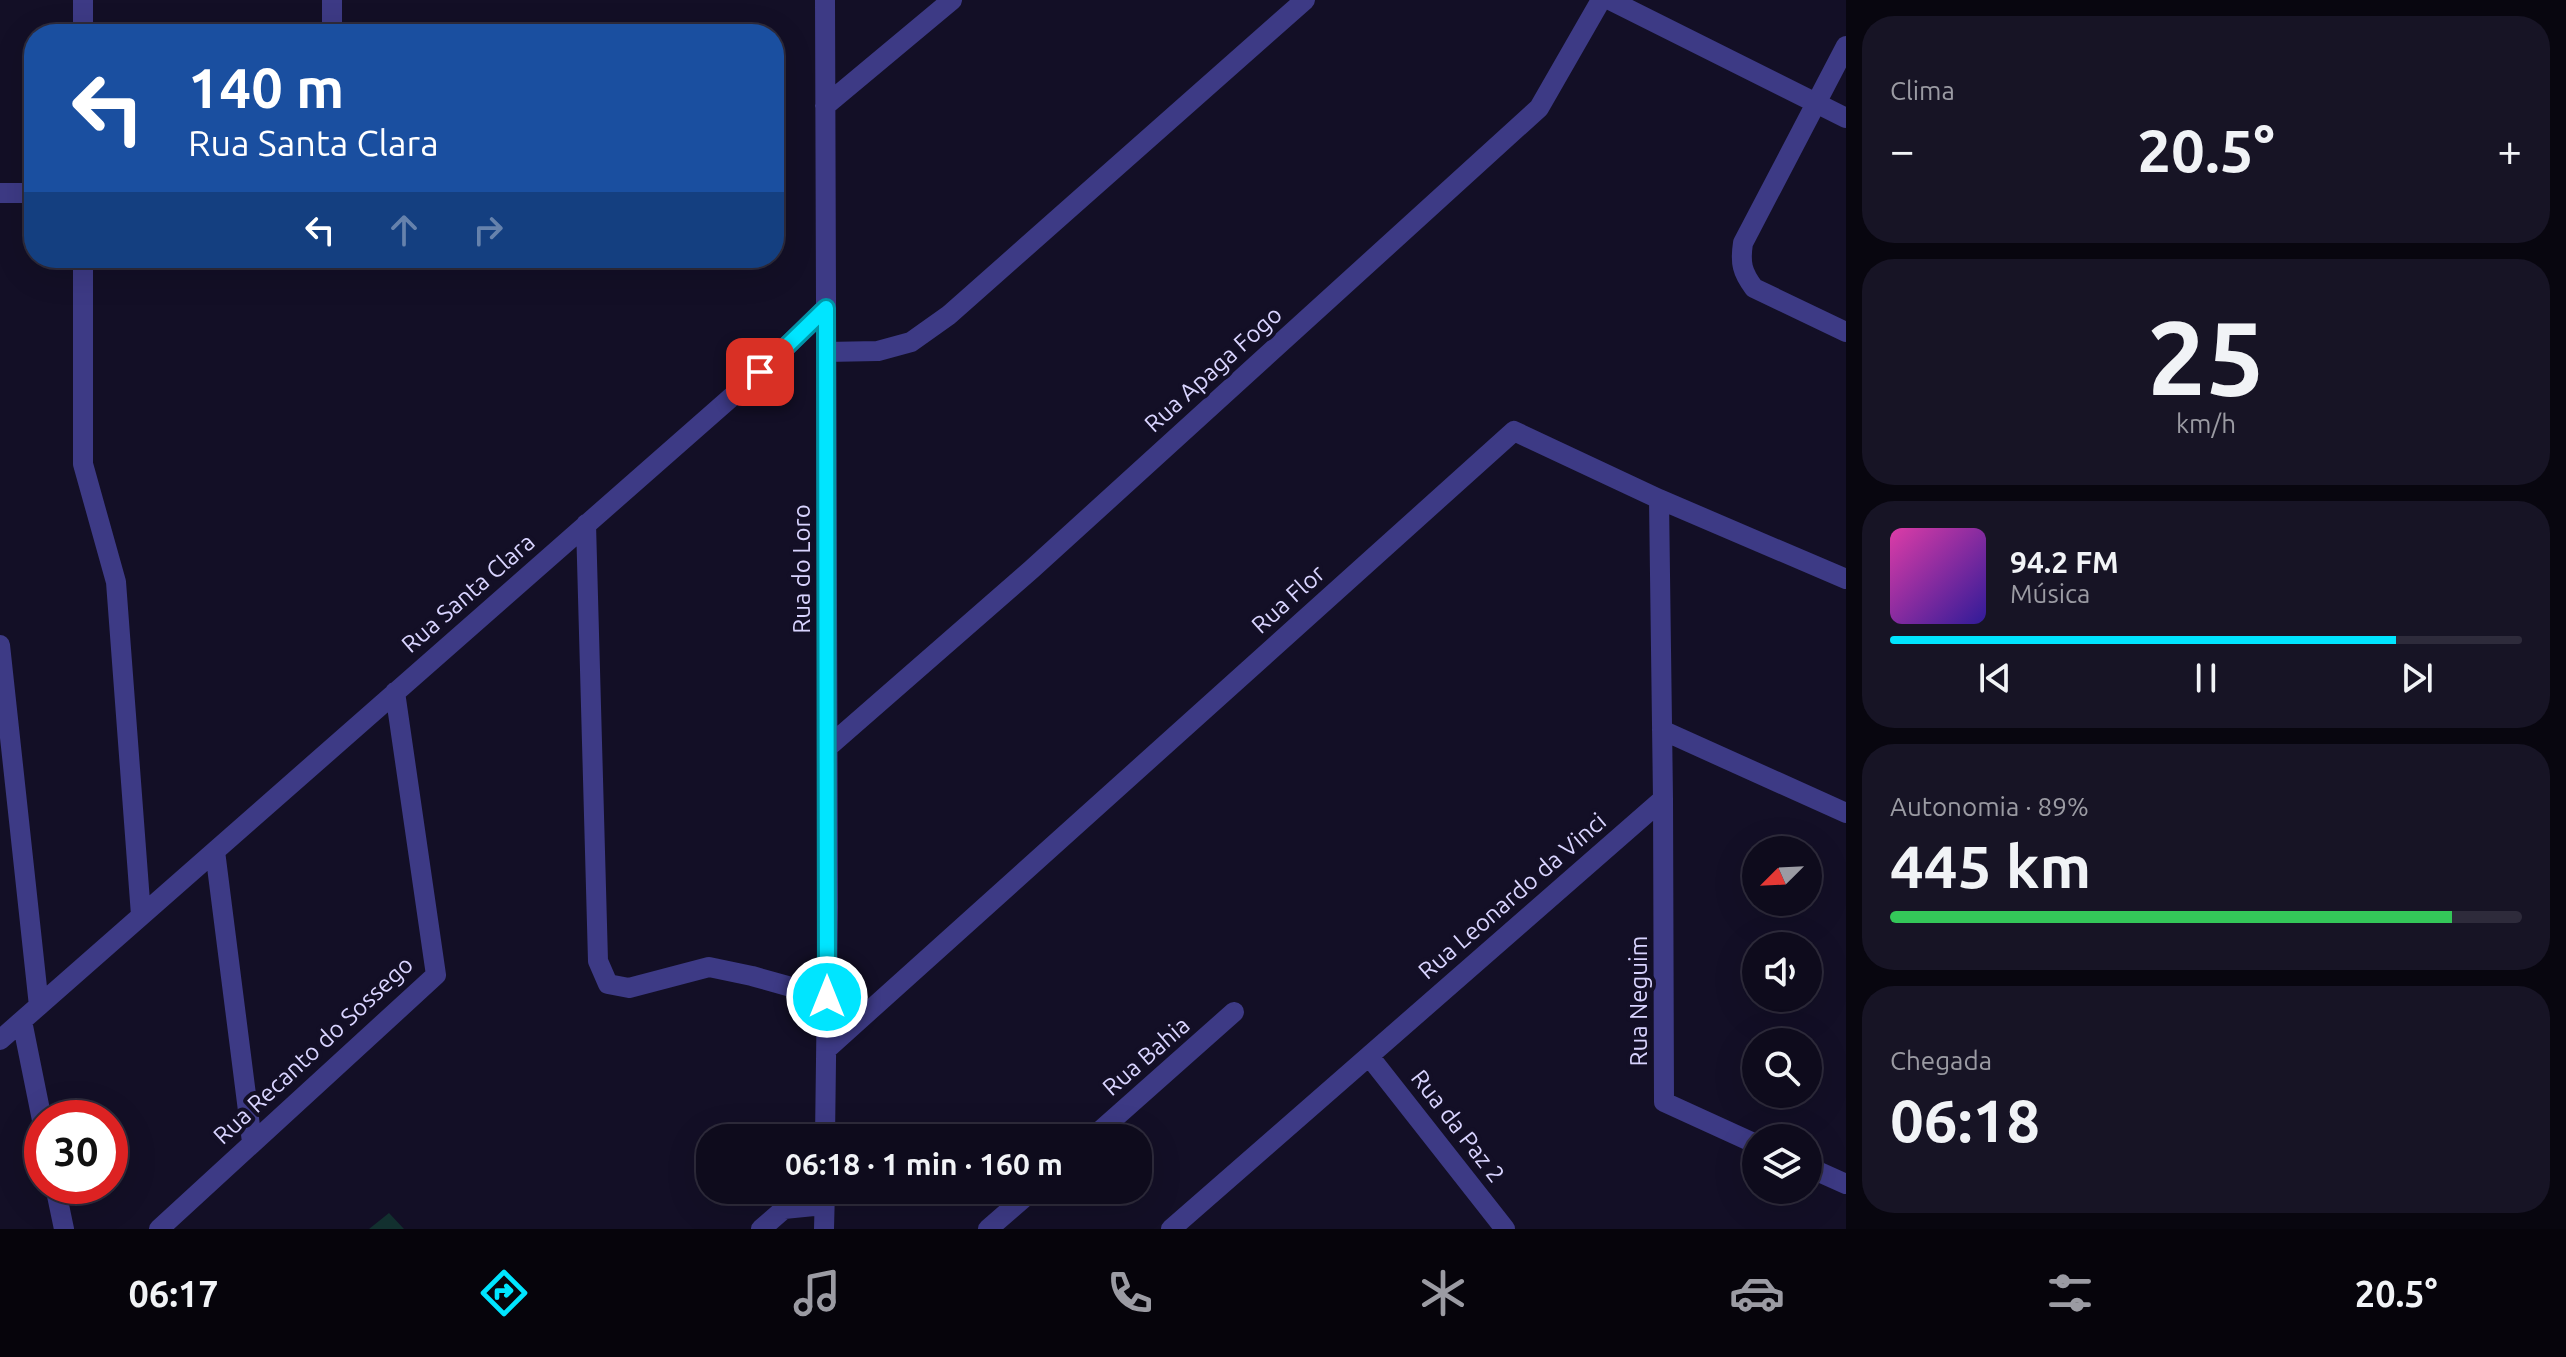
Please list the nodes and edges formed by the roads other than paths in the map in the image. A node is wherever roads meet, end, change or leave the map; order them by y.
1 (83, 0) edge
2 (332, 0) edge
3 (825, 0) edge
4 (952, 0) edge
5 (1305, 0) edge
6 (1601, 0) edge
7 (1610, 0) edge
8 (83, 24) edge
9 (332, 24) edge
10 (1846, 46) edge
11 (1815, 103) junction
12 (825, 106) junction
13 (1846, 118) edge
14 (0, 193) edge
15 (24, 193) edge
16 (83, 268) edge
17 (826, 308) junction
18 (1846, 332) edge
19 (826, 352) junction
20 (1659, 499) junction
21 (586, 524) junction
22 (1846, 579) edge
23 (0, 645) edge
24 (395, 692) junction
25 (1662, 730) junction
26 (827, 748) junction
27 (1663, 799) junction
28 (1846, 813) edge
29 (215, 851) junction
30 (141, 915) junction
31 (827, 997) junction
32 (39, 1006) junction
33 (1234, 1012) dead end
34 (22, 1021) junction
35 (0, 1040) edge
36 (827, 1049) junction
37 (1369, 1056) junction
38 (38, 1100) edge
39 (825, 1124) edge
40 (1108, 1124) edge
41 (1742, 1138) edge
42 (252, 1142) junction
43 (1822, 1173) edge
44 (1846, 1184) edge
45 (59, 1204) edge
46 (801, 1204) edge
47 (824, 1204) edge
48 (1017, 1204) edge
49 (64, 1229) edge
50 (159, 1229) edge
51 (761, 1229) edge
52 (824, 1229) edge
53 (988, 1229) edge
54 (1171, 1229) edge
55 (1505, 1229) edge

1 - 8 street
2 - 9 street
3 - 12 street, Rua do Loro
4 - 12 street
5 - 19 street
6 - 26 street, Rua Apaga Fogo
7 - 11 street
10 - 11 street
11 - 13 street
11 - 18 street
12 - 17 street, Rua do Loro
14 - 15 street
16 - 30 street
17 - 19 street, Rua do Loro
17 - 21 street, Rua Santa Clara
19 - 26 street, Rua do Loro
20 - 22 street, Rua Flor
20 - 25 street
20 - 36 street, Rua Flor
21 - 24 street, Rua Santa Clara
21 - 31 street
23 - 32 street
24 - 29 street, Rua Santa Clara
24 - 42 street, Rua Recanto do Sossego
25 - 27 street
25 - 28 street
26 - 31 street, Rua do Loro
27 - 37 street, Rua Leonardo da Vinci
27 - 41 street, Rua Neguim
29 - 30 street, Rua Santa Clara
29 - 42 street
30 - 32 street, Rua Santa Clara
31 - 36 street, Rua do Loro
32 - 34 street, Rua Santa Clara
33 - 40 street, Rua Bahia
34 - 35 street, Rua Santa Clara
34 - 38 street
36 - 39 street, Rua do Loro
37 - 54 street, Rua Leonardo da Vinci
37 - 55 street, Rua da Paz 2
42 - 50 street, Rua Recanto do Sossego
43 - 44 street
45 - 49 street
46 - 51 street
47 - 52 street
48 - 53 street

